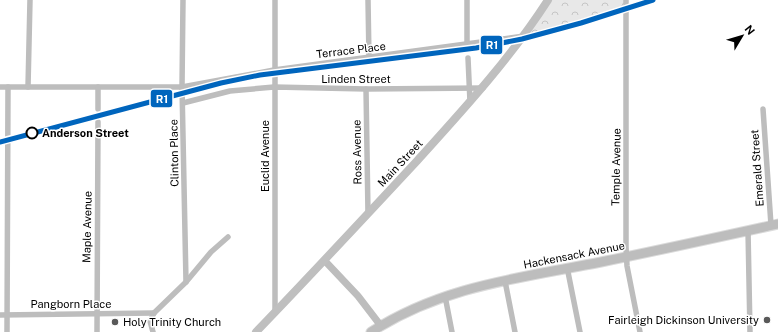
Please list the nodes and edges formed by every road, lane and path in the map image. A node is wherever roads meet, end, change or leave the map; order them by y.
1 (30, 0) edge
2 (183, 0) edge
3 (275, 0) edge
4 (368, 0) edge
5 (467, 0) edge
6 (548, 0) edge
7 (626, 0) edge
8 (524, 36) junction
9 (467, 44) junction
10 (369, 58) junction
11 (468, 58) dead end
12 (274, 70) junction
13 (0, 87) edge
14 (8, 87) junction
15 (28, 87) junction
16 (98, 87) junction
17 (182, 87) junction
18 (274, 88) junction
19 (469, 88) junction
20 (484, 88) junction
21 (366, 90) junction
22 (183, 103) junction
23 (470, 103) junction
24 (98, 109) dead end
25 (763, 109) dead end
26 (98, 122) dead end
27 (368, 214) junction
28 (775, 224) edge
29 (748, 230) junction
30 (228, 238) dead end
31 (626, 256) junction
32 (325, 261) junction
33 (567, 267) junction
34 (0, 279) edge
35 (7, 279) junction
36 (505, 281) junction
37 (186, 282) junction
38 (445, 296) junction
39 (275, 312) junction
40 (154, 313) junction
41 (0, 314) edge
42 (7, 314) junction
43 (96, 314) junction
44 (383, 329) edge
45 (153, 331) edge
46 (7, 332) edge
47 (97, 332) edge
48 (256, 332) edge
49 (371, 332) edge
50 (452, 332) edge
51 (515, 332) edge
52 (580, 332) edge
53 (640, 332) edge
54 (750, 332) edge

1 - 15 street
2 - 17 street, Clinton Place
3 - 12 street, Euclid Avenue
4 - 10 street
5 - 9 street
6 - 8 main road, Main Street
7 - 31 street, Temple Avenue
8 - 9 street, Terrace Place
8 - 20 main road, Main Street
9 - 10 street, Terrace Place
10 - 12 street, Terrace Place
11 - 19 street
12 - 17 street, Terrace Place
12 - 18 street, Euclid Avenue
13 - 14 street
14 - 15 street
14 - 35 street
15 - 16 street
16 - 17 street
16 - 24 street
17 - 22 street, Clinton Place
18 - 21 street, Linden Street
18 - 22 street, Linden Street
18 - 39 street, Euclid Avenue
19 - 20 street, Linden Street
19 - 21 street, Linden Street
19 - 23 street
20 - 23 main road, Main Street
21 - 27 street, Ross Avenue
22 - 37 street, Clinton Place
23 - 27 main road, Main Street
25 - 28 street, Emerald Street
26 - 43 street, Maple Avenue
27 - 32 main road, Main Street
28 - 29 main road, Hackensack Avenue
29 - 31 main road, Hackensack Avenue
29 - 54 street
30 - 37 street
31 - 33 main road, Hackensack Avenue
31 - 53 street, Temple Avenue
32 - 39 main road, Main Street
32 - 44 street
33 - 36 main road, Hackensack Avenue
33 - 52 street
34 - 35 street
35 - 42 street
36 - 38 main road, Hackensack Avenue
36 - 51 street
37 - 40 street
38 - 44 main road, Hackensack Avenue
38 - 50 street
39 - 48 main road, Main Street
40 - 43 street, Pangborn Place
40 - 45 street
41 - 42 street, Pangborn Place
42 - 43 street, Pangborn Place
42 - 46 street
43 - 47 street, Maple Avenue
44 - 49 main road, Hackensack Avenue

